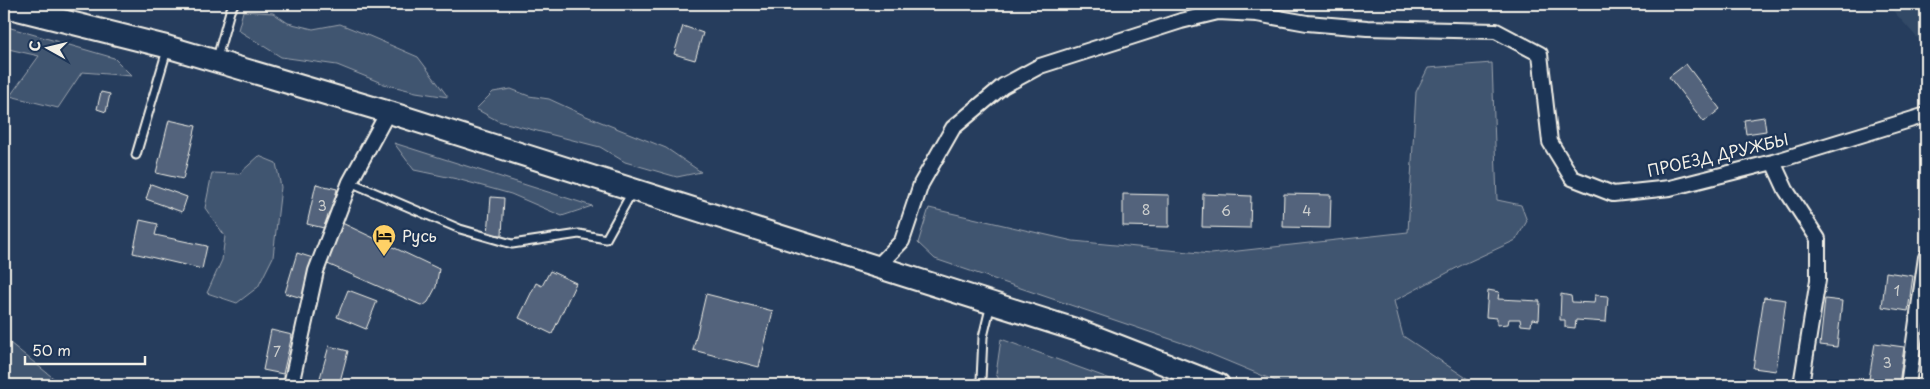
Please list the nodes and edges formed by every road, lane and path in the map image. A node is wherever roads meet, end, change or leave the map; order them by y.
1 (234, 4) edge
2 (4, 6) edge
3 (168, 47) junction
4 (216, 61) junction
5 (388, 112) junction
6 (1926, 115) edge
7 (136, 155) dead end
8 (1773, 162) junction
9 (350, 182) junction
10 (633, 190) junction
11 (1926, 257) edge
12 (877, 267) junction
13 (991, 303) junction
14 (291, 385) edge
15 (983, 385) edge
16 (1219, 385) edge
17 (1801, 385) edge
18 (1908, 385) edge

1 - 4 lane
2 - 3 main road
3 - 4 main road
3 - 7 lane
4 - 5 main road
5 - 9 street
5 - 10 main road
6 - 8 street, ПРОЕЗД ДРУЖБЫ
8 - 12 street, ПРОЕЗД ДРУЖБЫ
8 - 17 street
9 - 10 lane
9 - 14 street
10 - 12 main road
11 - 18 street
12 - 13 main road
13 - 15 lane
13 - 16 main road

